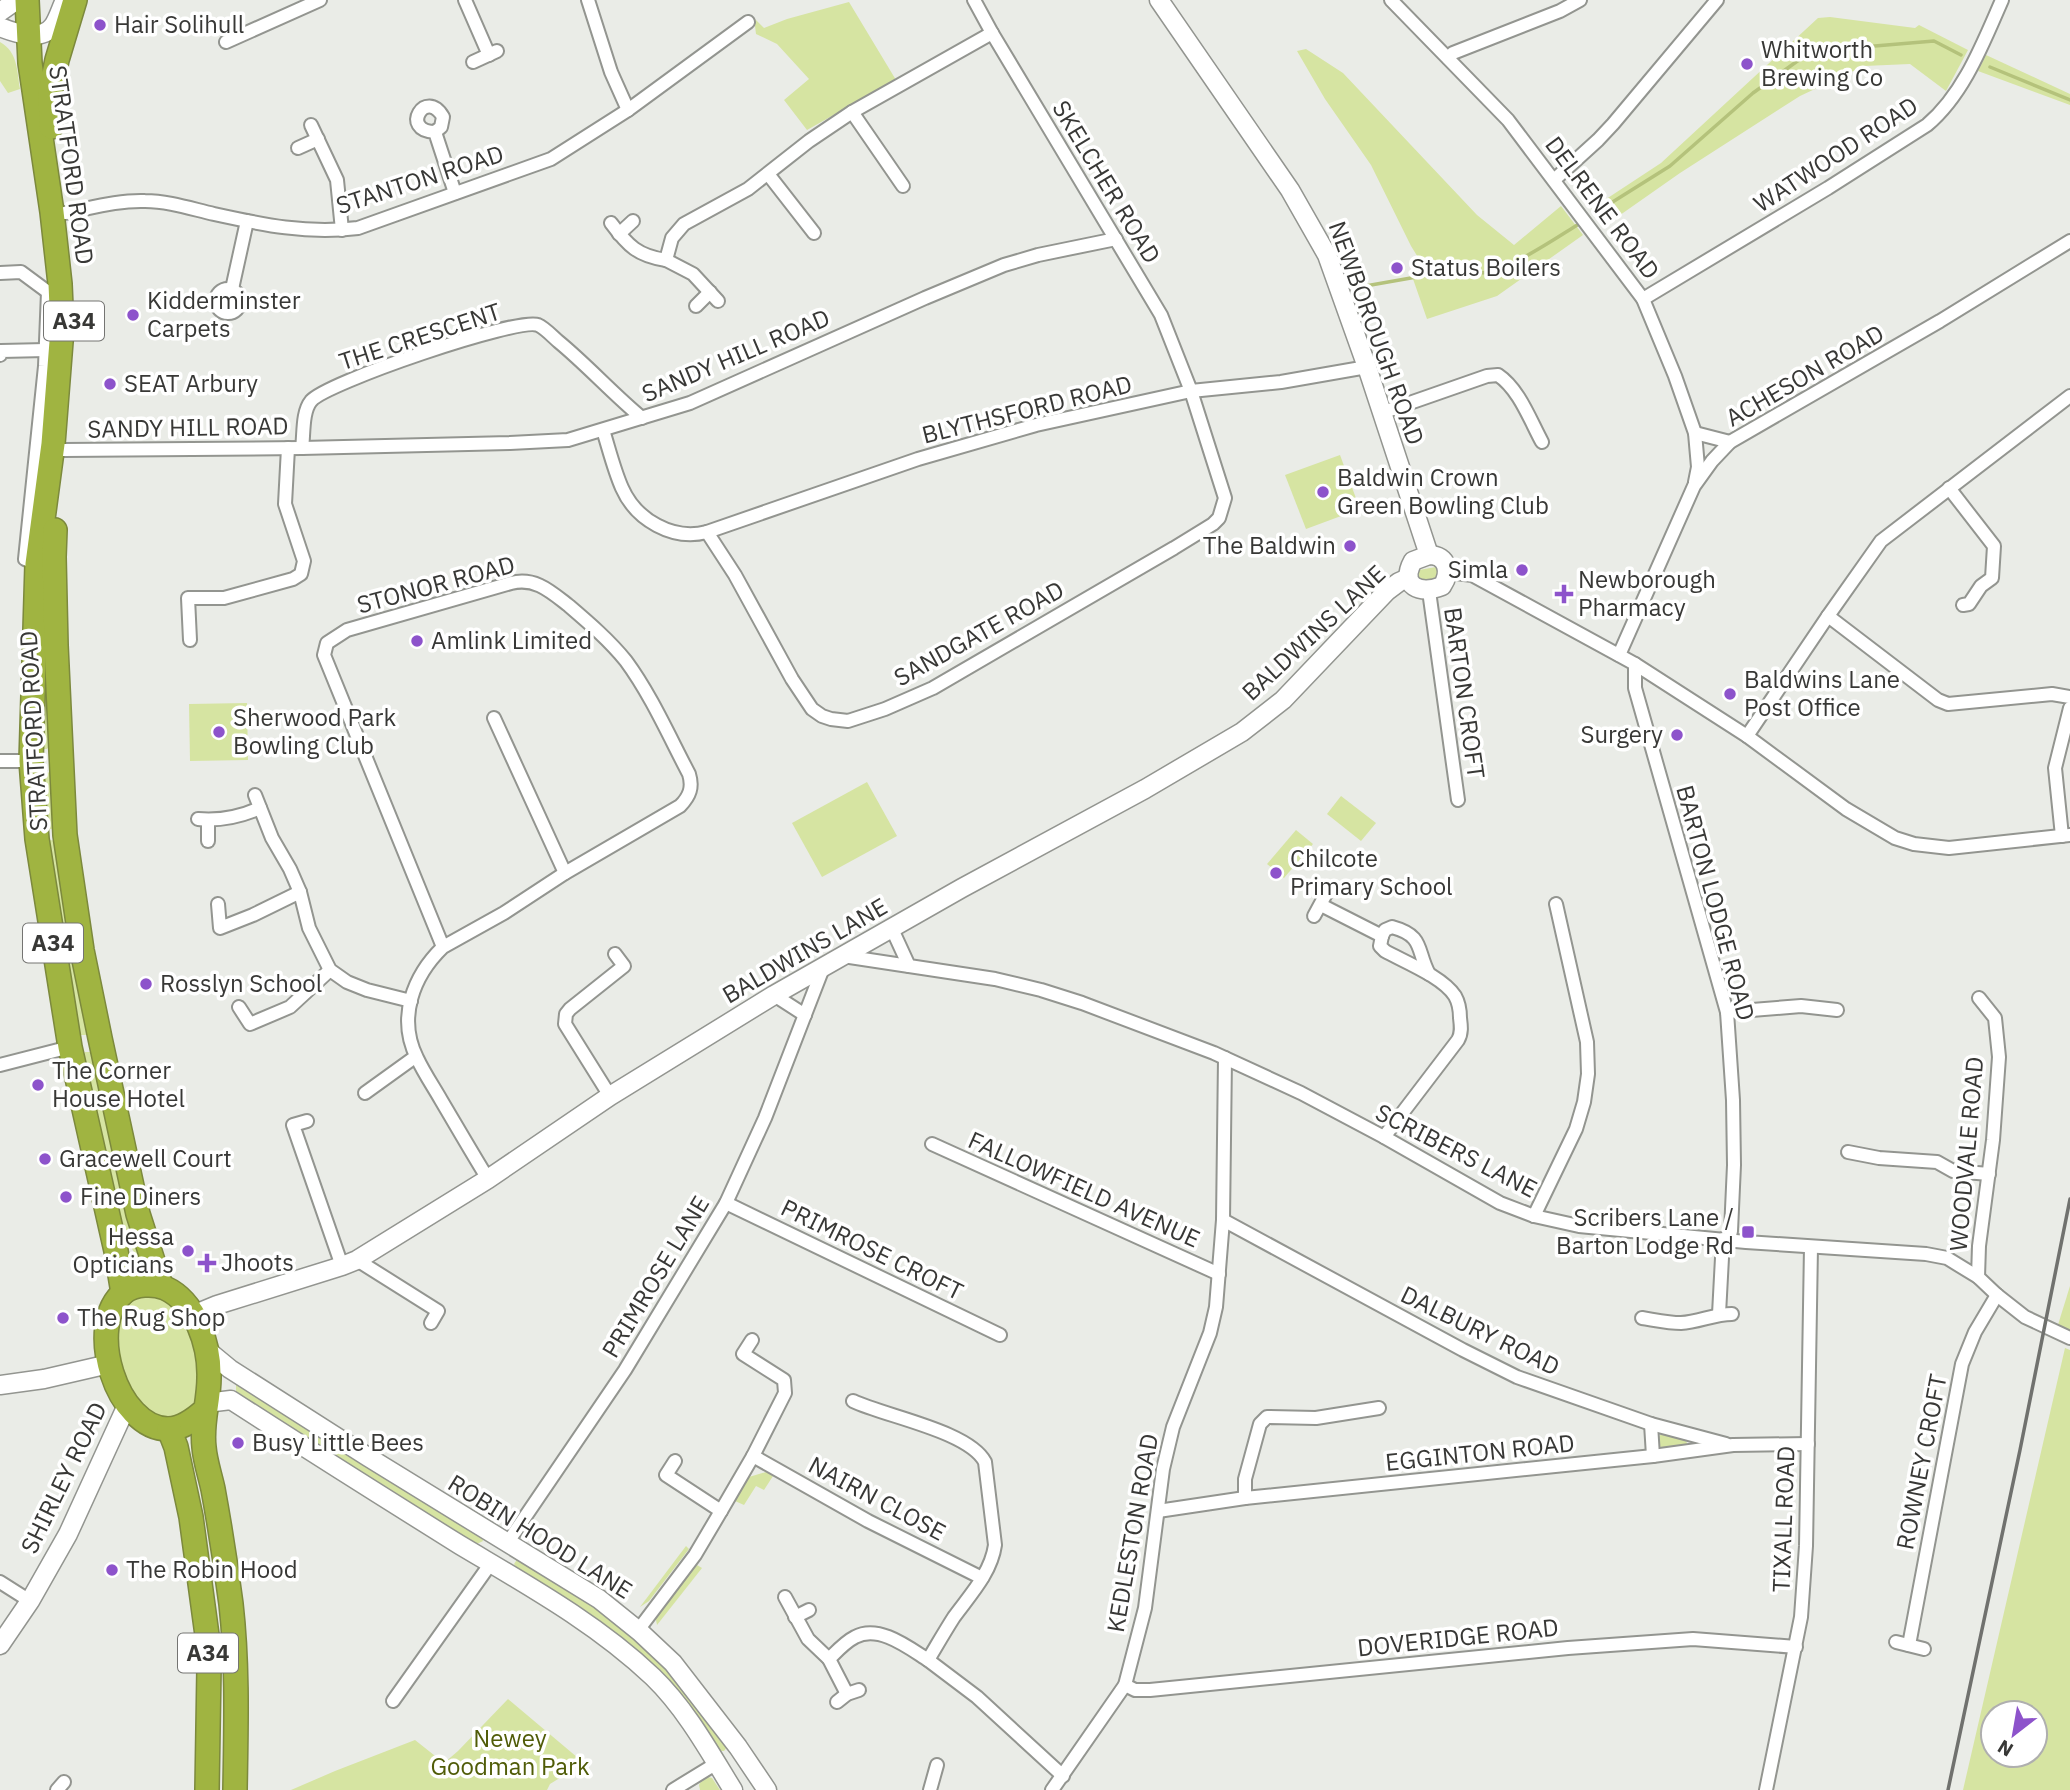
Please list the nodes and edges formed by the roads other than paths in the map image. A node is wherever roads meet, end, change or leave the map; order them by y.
1 (17, 0) edge
2 (27, 0) edge
3 (65, 0) edge
4 (75, 0) edge
5 (320, 0) edge
6 (465, 0) edge
7 (588, 0) edge
8 (974, 0) edge
9 (1159, 0) edge
10 (1391, 0) edge
11 (1580, 0) edge
12 (1717, 0) edge
13 (2002, 0) edge
14 (0, 12) edge
15 (748, 22) dead end
16 (0, 27) edge
17 (992, 33) junction
18 (28, 36) junction
19 (226, 42) dead end
20 (1448, 58) junction
21 (473, 62) dead end
22 (628, 110) junction
23 (852, 112) junction
24 (312, 125) dead end
25 (435, 132) dead end
26 (318, 139) junction
27 (298, 148) dead end
28 (768, 174) junction
29 (1554, 180) junction
30 (903, 186) dead end
31 (455, 192) junction
32 (65, 212) junction
33 (247, 221) junction
34 (633, 221) dead end
35 (611, 223) dead end
36 (342, 230) junction
37 (814, 233) dead end
38 (619, 234) junction
39 (1116, 239) junction
40 (2070, 241) edge
41 (666, 261) junction
42 (0, 273) edge
43 (54, 288) junction
44 (232, 289) dead end
45 (1643, 299) junction
46 (696, 306) dead end
47 (46, 350) junction
48 (0, 355) edge
49 (1367, 367) junction
50 (1191, 391) junction
51 (2070, 396) edge
52 (1381, 413) junction
53 (642, 418) junction
54 (603, 430) junction
55 (1695, 433) junction
56 (1542, 442) dead end
57 (1730, 442) junction
58 (288, 448) junction
59 (302, 448) junction
60 (63, 450) junction
61 (1694, 486) junction
62 (1949, 488) junction
63 (707, 532) junction
64 (1429, 555) junction
65 (46, 561) junction
66 (1448, 572) junction
67 (1408, 578) junction
68 (1429, 591) junction
69 (1963, 605) dead end
70 (1828, 616) junction
71 (190, 639) dead end
72 (44, 645) junction
73 (1619, 655) junction
74 (1636, 664) junction
75 (2070, 696) edge
76 (2070, 708) edge
77 (494, 718) dead end
78 (1746, 736) junction
79 (61, 759) junction
80 (0, 761) edge
81 (30, 761) junction
82 (1458, 800) dead end
83 (65, 835) junction
84 (2066, 836) edge
85 (37, 839) junction
86 (208, 841) dead end
87 (565, 873) junction
88 (300, 892) junction
89 (1327, 892) dead end
90 (218, 904) dead end
91 (1556, 904) dead end
92 (892, 929) junction
93 (1382, 936) junction
94 (443, 947) junction
95 (615, 954) dead end
96 (844, 956) junction
97 (909, 965) junction
98 (823, 968) junction
99 (330, 970) junction
100 (1429, 974) junction
101 (774, 995) junction
102 (1979, 998) dead end
103 (411, 1001) junction
104 (239, 1007) dead end
105 (1837, 1010) dead end
106 (1727, 1012) junction
107 (805, 1015) junction
108 (100, 1038) junction
109 (70, 1046) junction
110 (415, 1056) junction
111 (1225, 1058) junction
112 (0, 1065) edge
113 (365, 1093) dead end
114 (610, 1096) junction
115 (307, 1121) dead end
116 (1384, 1137) junction
117 (932, 1144) dead end
118 (1848, 1152) dead end
119 (1989, 1174) junction
120 (488, 1179) junction
121 (726, 1203) junction
122 (1534, 1216) junction
123 (1223, 1220) junction
124 (1726, 1239) junction
125 (1811, 1247) junction
126 (349, 1263) junction
127 (1219, 1274) junction
128 (1978, 1277) junction
129 (161, 1286) junction
130 (123, 1293) junction
131 (1997, 1295) junction
132 (193, 1315) junction
133 (1642, 1318) dead end
134 (431, 1323) dead end
135 (1000, 1335) dead end
136 (2070, 1338) edge
137 (752, 1340) dead end
138 (207, 1350) junction
139 (109, 1364) junction
140 (0, 1385) edge
141 (853, 1401) dead end
142 (128, 1403) junction
143 (205, 1407) junction
144 (1379, 1408) dead end
145 (1651, 1424) junction
146 (169, 1429) junction
147 (1808, 1444) junction
148 (1733, 1446) junction
149 (753, 1455) junction
150 (1653, 1456) junction
151 (675, 1461) dead end
152 (1245, 1498) junction
153 (721, 1511) junction
154 (1158, 1511) junction
155 (508, 1542) junction
156 (491, 1563) junction
157 (982, 1578) junction
158 (0, 1582) edge
159 (785, 1597) dead end
160 (30, 1601) junction
161 (809, 1610) dead end
162 (795, 1617) junction
163 (640, 1632) junction
164 (0, 1645) edge
165 (1796, 1647) junction
166 (1924, 1649) dead end
167 (829, 1659) junction
168 (928, 1660) junction
169 (1125, 1685) junction
170 (848, 1695) dead end
171 (393, 1701) dead end
172 (717, 1763) junction
173 (937, 1765) dead end
174 (1063, 1776) junction
175 (690, 1786) edge
176 (207, 1790) edge
177 (235, 1790) edge
178 (673, 1790) edge
179 (733, 1790) edge
180 (767, 1790) edge
181 (930, 1790) edge
182 (1052, 1790) edge
183 (1766, 1790) edge

1 - 14 street
2 - 18 highway, STRATFORD ROAD / A34
3 - 18 street
4 - 32 highway, STRATFORD ROAD / A34
5 - 19 street
6 - 21 street
7 - 22 street
8 - 17 street, SKELCHER ROAD
9 - 49 street, NEWBOROUGH ROAD
10 - 20 street, DELRENE ROAD
11 - 20 street
12 - 29 street
13 - 45 street, WATWOOD ROAD
15 - 22 street, STANTON ROAD
16 - 18 street
17 - 23 street
17 - 39 street, SKELCHER ROAD
18 - 43 highway, STRATFORD ROAD / A34
20 - 29 street, DELRENE ROAD
22 - 31 street, STANTON ROAD
23 - 28 street
23 - 30 street
24 - 26 street
25 - 31 street
26 - 27 street
26 - 36 street
28 - 37 street
28 - 41 street
29 - 45 street, DELRENE ROAD
31 - 36 street, STANTON ROAD
32 - 33 street, STANTON ROAD
32 - 60 highway, STRATFORD ROAD / A34
33 - 36 street, STANTON ROAD
33 - 44 street
34 - 38 street
35 - 38 street
38 - 41 street
39 - 50 street, SKELCHER ROAD
39 - 53 street, SANDY HILL ROAD
40 - 57 street, ACHESON ROAD
41 - 46 street
42 - 43 street
43 - 47 street
43 - 65 highway, STRATFORD ROAD / A34
45 - 55 street, DELRENE ROAD
47 - 48 street
47 - 65 street
49 - 50 street, BLYTHSFORD ROAD
49 - 52 street, NEWBOROUGH ROAD
50 - 63 street, BLYTHSFORD ROAD
50 - 63 street, SANDGATE ROAD
51 - 62 street
52 - 56 street
52 - 64 street, NEWBOROUGH ROAD
53 - 54 street, SANDY HILL ROAD
53 - 59 street, THE CRESCENT
54 - 59 street, SANDY HILL ROAD
54 - 63 street
55 - 57 street
55 - 61 street, DELRENE ROAD
57 - 61 street, ACHESON ROAD
58 - 59 street, SANDY HILL ROAD
58 - 60 street, SANDY HILL ROAD
58 - 71 street
60 - 65 highway, STRATFORD ROAD / A34
61 - 73 street, ACHESON ROAD
62 - 69 street
62 - 70 street
64 - 66 street
64 - 67 street
65 - 72 highway, STRATFORD ROAD / A34
66 - 68 street
66 - 73 street
67 - 68 street
67 - 92 street, BALDWINS LANE
68 - 82 street, BARTON CROFT
70 - 75 street
70 - 78 street
72 - 79 highway, STRATFORD ROAD / A34
72 - 81 highway, STRATFORD ROAD / A34
73 - 74 street
74 - 78 street
74 - 106 street, BARTON LODGE ROAD
76 - 84 street
77 - 87 street
78 - 84 street
79 - 81 highway
79 - 83 highway, STRATFORD ROAD / A34
80 - 81 street
81 - 85 highway, STRATFORD ROAD / A34
83 - 85 highway
83 - 108 highway, STRATFORD ROAD / A34
85 - 109 highway, STRATFORD ROAD / A34
86 - 88 street
87 - 94 street, STONOR ROAD
87 - 94 street, STONOR ROAD
88 - 90 street
88 - 99 street
89 - 93 street
91 - 122 street
92 - 96 street, BALDWINS LANE
92 - 97 street
93 - 100 street
93 - 100 street
94 - 103 street, STONOR ROAD
95 - 114 street
96 - 97 street, SCRIBERS LANE
96 - 98 street, BALDWINS LANE
97 - 111 street, SCRIBERS LANE
98 - 101 street, BALDWINS LANE
98 - 107 street, PRIMROSE LANE
99 - 103 street
99 - 104 street
100 - 116 street
101 - 107 street
101 - 114 street, BALDWINS LANE
102 - 119 street, WOODVALE ROAD
103 - 110 street, STONOR ROAD
105 - 106 street
106 - 124 street, BARTON LODGE ROAD
107 - 121 street, PRIMROSE LANE
108 - 109 highway
108 - 129 highway, STRATFORD ROAD / A34
109 - 112 street
109 - 130 highway, STRATFORD ROAD / A34
110 - 113 street
110 - 120 street, STONOR ROAD
111 - 116 street, SCRIBERS LANE
111 - 123 street, KEDLESTON ROAD
114 - 120 street, BALDWINS LANE
115 - 126 street
116 - 122 street, SCRIBERS LANE
117 - 127 street, FALLOWFIELD AVENUE
118 - 119 street
119 - 128 street, WOODVALE ROAD
120 - 126 street, BALDWINS LANE
121 - 135 street, PRIMROSE CROFT
121 - 155 street, PRIMROSE LANE
122 - 124 street, SCRIBERS LANE
123 - 127 street, KEDLESTON ROAD
123 - 145 street, DALBURY ROAD
124 - 125 street, SCRIBERS LANE
124 - 133 street, BARTON LODGE ROAD
125 - 128 street, SCRIBERS LANE
125 - 147 street, TIXALL ROAD
126 - 132 street, BALDWINS LANE
126 - 134 street
127 - 154 street, KEDLESTON ROAD
128 - 131 street, SCRIBERS LANE
129 - 130 highway
129 - 132 highway
130 - 139 highway
131 - 136 street, SCRIBERS LANE
131 - 166 street, ROWNEY CROFT
132 - 138 highway
137 - 149 street
138 - 143 highway
138 - 155 street, ROBIN HOOD LANE
139 - 140 street
139 - 142 highway
141 - 157 street
142 - 146 highway
142 - 160 street, SHIRLEY ROAD
143 - 146 highway
143 - 156 street, ROBIN HOOD LANE
143 - 177 highway, A34
144 - 152 street
145 - 148 street, DALBURY ROAD
145 - 150 street
146 - 176 highway, A34
147 - 148 street, EGGINTON ROAD
147 - 165 street, TIXALL ROAD
148 - 150 street, EGGINTON ROAD
149 - 153 street
149 - 157 street, NAIRN CLOSE
150 - 152 street, EGGINTON ROAD
151 - 153 street
152 - 154 street, EGGINTON ROAD
153 - 163 street
154 - 169 street, KEDLESTON ROAD
155 - 156 street
155 - 163 street, ROBIN HOOD LANE
156 - 171 street
156 - 172 street, ROBIN HOOD LANE
157 - 168 street
158 - 160 street
159 - 162 street
160 - 164 street, SHIRLEY ROAD
161 - 162 street
162 - 167 street
163 - 180 street, ROBIN HOOD LANE
165 - 169 street, DOVERIDGE ROAD
165 - 183 street, TIXALL ROAD
167 - 168 street
167 - 170 street
168 - 174 street
169 - 174 street, KEDLESTON ROAD
172 - 175 street
172 - 179 street, ROBIN HOOD LANE
173 - 181 street
174 - 182 street, KEDLESTON ROAD
175 - 178 street

